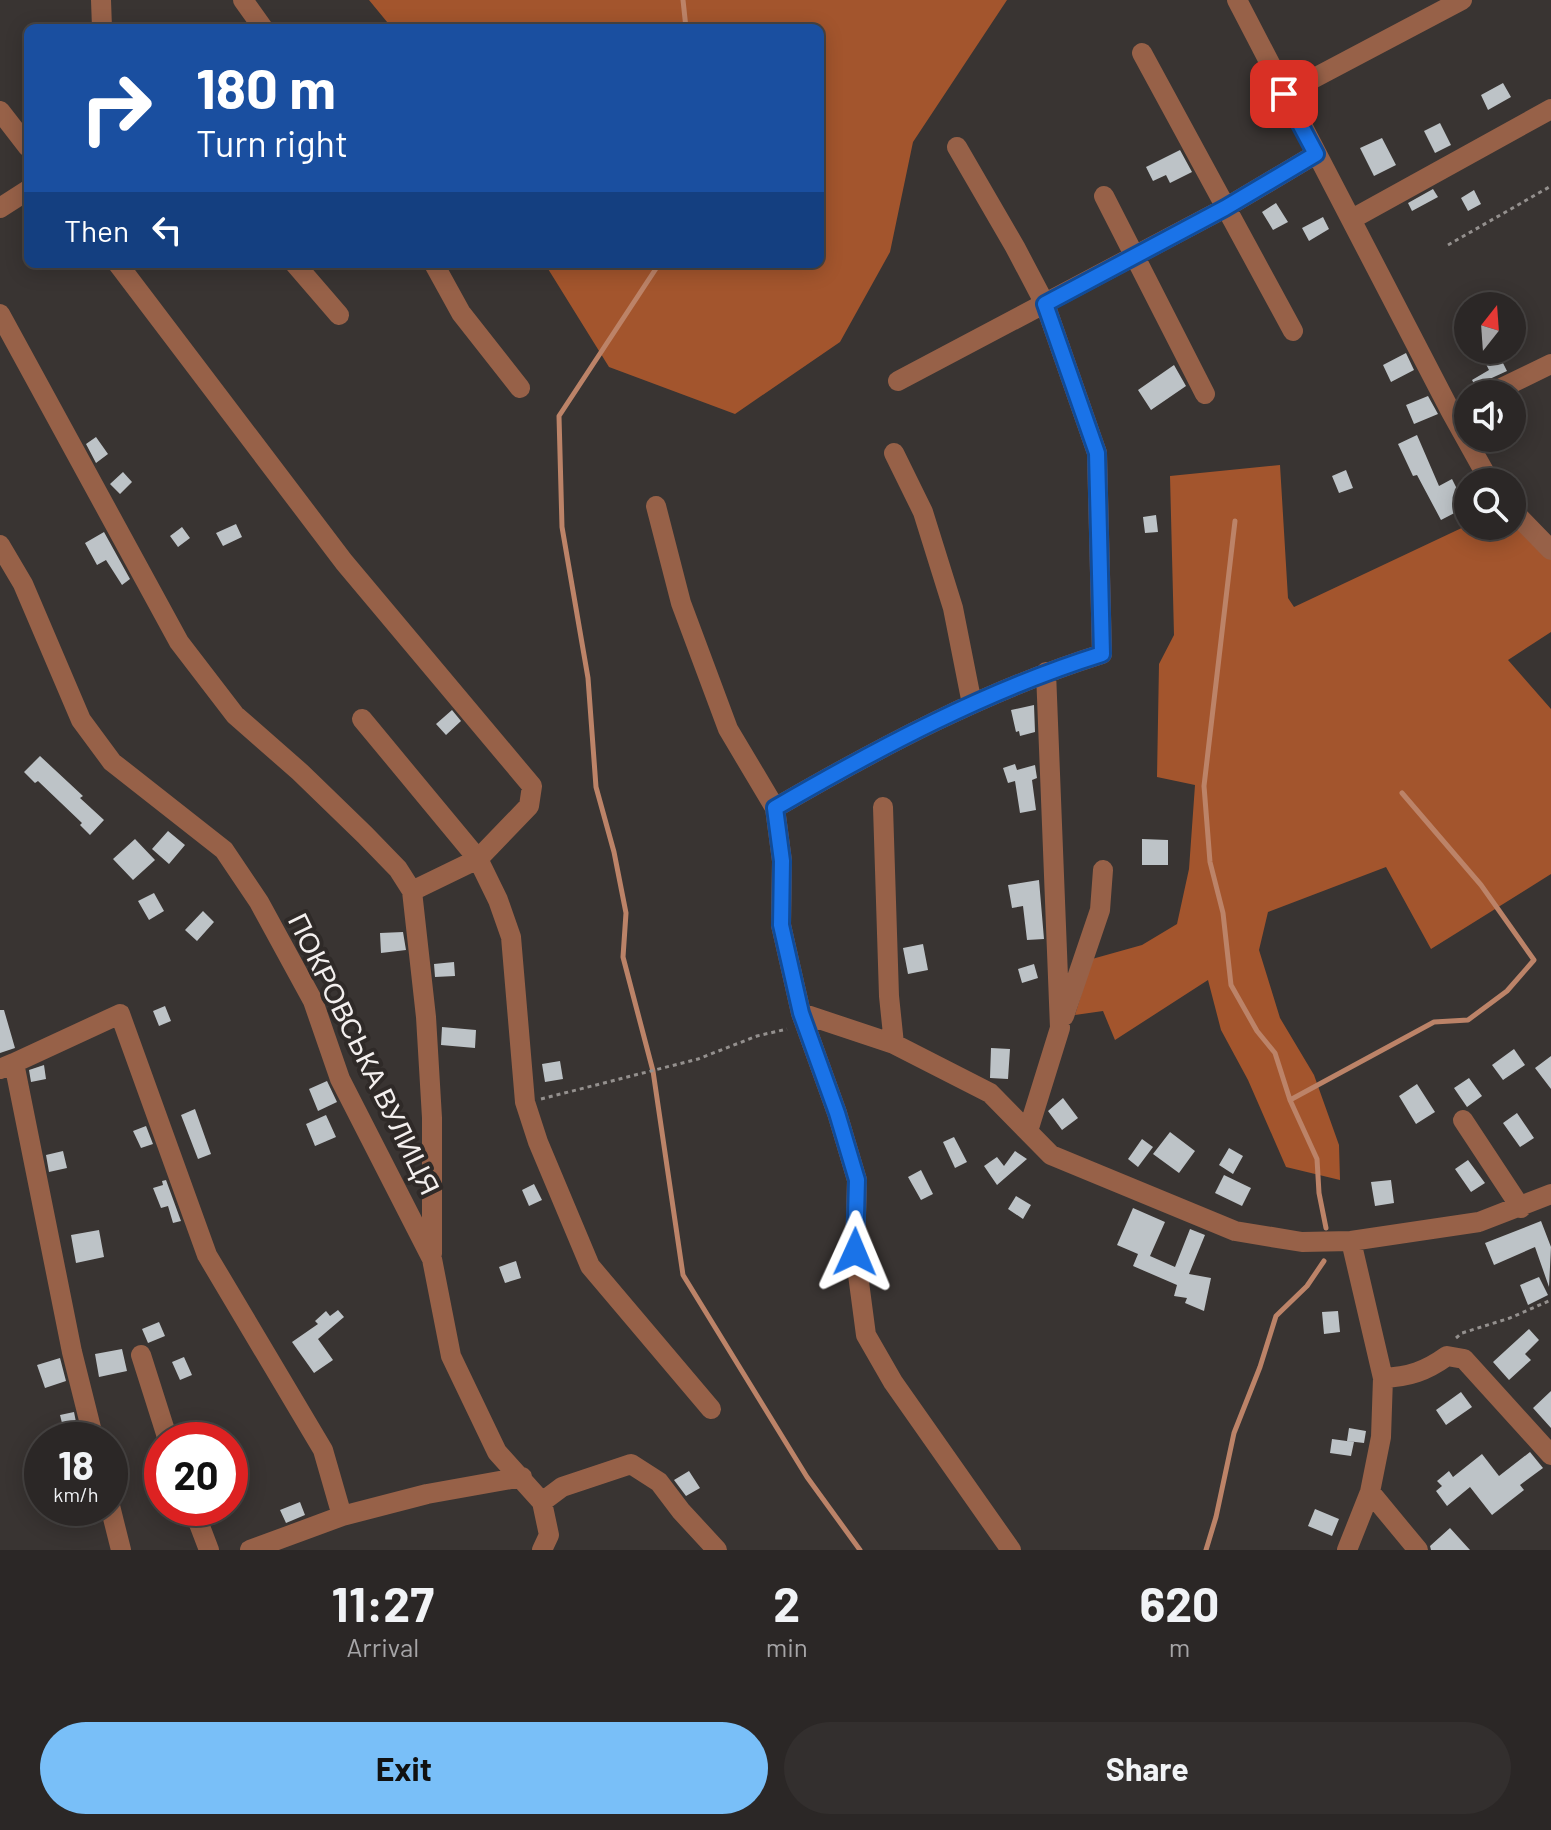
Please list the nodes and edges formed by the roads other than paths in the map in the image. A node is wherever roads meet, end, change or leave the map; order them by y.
1 (101, 0) edge
2 (243, 0) edge
3 (1237, 0) edge
4 (1462, 0) edge
5 (102, 24) edge
6 (260, 24) edge
7 (1142, 53) dead end
8 (1284, 94) junction
9 (1551, 109) edge
10 (0, 111) edge
11 (24, 142) edge
12 (957, 147) dead end
13 (1316, 154) junction
14 (24, 193) edge
15 (1104, 196) dead end
16 (0, 208) edge
17 (1225, 208) junction
18 (1352, 219) junction
19 (1134, 257) junction
20 (121, 268) edge
21 (298, 268) edge
22 (436, 268) edge
23 (1045, 304) junction
24 (0, 314) edge
25 (339, 315) dead end
26 (1293, 331) dead end
27 (1551, 364) edge
28 (1518, 380) edge
29 (898, 381) dead end
30 (520, 388) dead end
31 (1205, 394) dead end
32 (1454, 399) edge
33 (894, 453) dead end
34 (656, 506) dead end
35 (1543, 529) edge
36 (0, 545) edge
37 (1551, 550) edge
38 (1046, 672) junction
39 (972, 704) junction
40 (362, 719) dead end
41 (883, 807) dead end
42 (775, 808) junction
43 (478, 859) junction
44 (1103, 870) dead end
45 (412, 891) junction
46 (803, 1019) junction
47 (1060, 1028) junction
48 (894, 1044) junction
49 (7, 1066) edge
50 (1463, 1120) dead end
51 (1028, 1131) junction
52 (1551, 1194) edge
53 (1521, 1208) junction
54 (1351, 1241) junction
55 (432, 1259) junction
56 (141, 1355) dead end
57 (1383, 1378) junction
58 (711, 1409) dead end
59 (90, 1422) edge
60 (162, 1422) edge
61 (1551, 1455) edge
62 (522, 1477) junction
63 (1370, 1492) junction
64 (542, 1502) junction
65 (342, 1516) junction
66 (115, 1526) edge
67 (200, 1526) edge
68 (121, 1550) edge
69 (209, 1550) edge
70 (250, 1550) edge
71 (542, 1550) edge
72 (717, 1550) edge
73 (1011, 1550) edge
74 (1347, 1550) edge
75 (1418, 1550) edge

1 - 5 street
2 - 6 street
3 - 8 street
4 - 8 street
7 - 17 street
8 - 13 street
9 - 18 street
10 - 11 street
12 - 23 street
13 - 17 street
13 - 18 street
14 - 16 street
15 - 19 street
17 - 19 street
17 - 26 street
18 - 32 street
19 - 23 street
19 - 31 street
20 - 43 street
21 - 25 street
22 - 30 street
23 - 29 street
23 - 38 street
24 - 45 street
27 - 28 street
33 - 39 street
34 - 42 street
35 - 37 street
36 - 55 street, ПОКРОВСЬКА ВУЛИЦЯ
38 - 39 street
38 - 47 street
39 - 42 street
40 - 43 street
41 - 48 street
42 - 46 street
43 - 45 street
43 - 58 street
44 - 47 street
45 - 55 street
46 - 48 street
46 - 73 street
47 - 51 street
48 - 51 street
49 - 59 street
49 - 65 street
50 - 53 street
51 - 54 street
52 - 53 street
53 - 54 street
54 - 57 street
55 - 62 street, ПОКРОВСЬКА ВУЛИЦЯ
56 - 60 street
57 - 61 street
57 - 63 street
62 - 64 street, ПОКРОВСЬКА ВУЛИЦЯ
62 - 65 street
63 - 74 street
63 - 75 street
64 - 71 street
64 - 72 street
65 - 70 street
66 - 68 street
67 - 69 street

